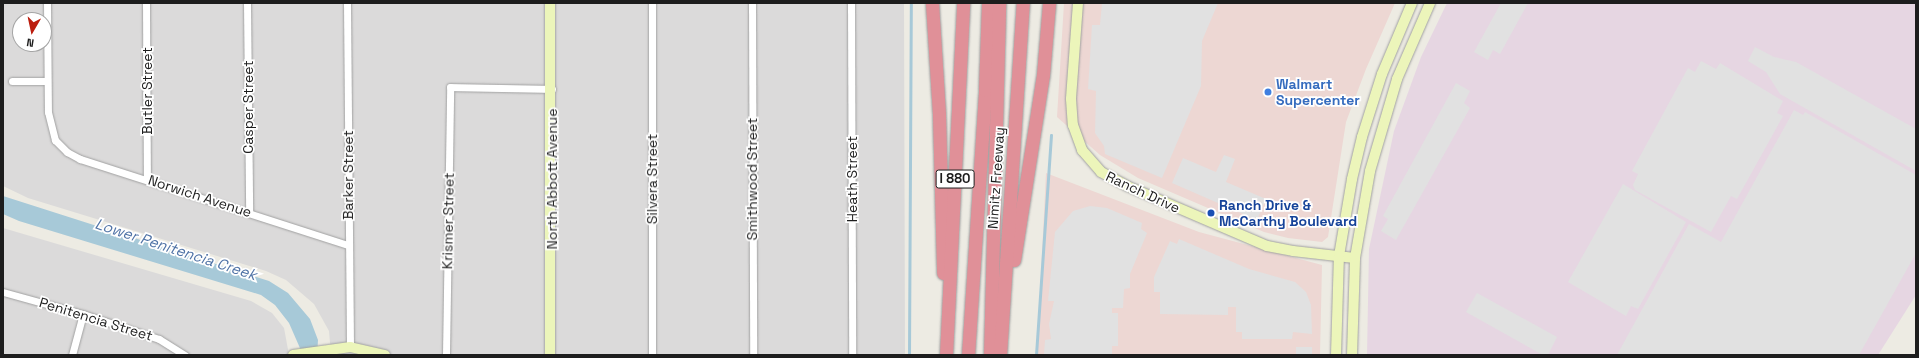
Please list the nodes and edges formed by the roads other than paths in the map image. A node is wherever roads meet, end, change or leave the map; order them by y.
1 (47, 3) edge
2 (146, 3) edge
3 (247, 3) edge
4 (347, 3) edge
5 (550, 3) edge
6 (652, 3) edge
7 (752, 3) edge
8 (851, 3) edge
9 (932, 3) edge
10 (963, 3) edge
11 (988, 3) edge
12 (998, 3) edge
13 (1022, 3) edge
14 (1048, 3) edge
15 (1078, 3) edge
16 (1412, 3) edge
17 (1430, 3) edge
18 (12, 81) dead end
19 (46, 81) junction
20 (552, 89) junction
21 (147, 178) junction
22 (249, 211) junction
23 (348, 245) junction
24 (1339, 256) junction
25 (1355, 258) junction
26 (3, 292) edge
27 (84, 314) junction
28 (1002, 322) junction
29 (350, 347) junction
30 (296, 354) edge
31 (72, 355) edge
32 (185, 355) edge
33 (385, 355) edge
34 (446, 355) edge
35 (550, 355) edge
36 (652, 355) edge
37 (753, 355) edge
38 (852, 355) edge
39 (945, 355) edge
40 (968, 355) edge
41 (990, 355) edge
42 (1000, 355) edge
43 (1336, 355) edge
44 (1352, 355) edge

1 - 19 street
2 - 21 street, Butler Street
3 - 22 street, Casper Street
4 - 23 street, Barker Street
5 - 20 street, North Abbott Avenue
6 - 36 street, Silvera Street
7 - 37 street, Smithwood Street
8 - 38 street, Heath Street
9 - 39 highway
10 - 39 highway, I 880
11 - 40 highway
12 - 41 highway
13 - 28 highway, Nimitz Freeway
14 - 28 highway
15 - 24 street, Ranch Drive
16 - 24 street
17 - 25 street
18 - 19 street
19 - 21 street, Norwich Avenue
20 - 34 street, Krismer Street
20 - 35 street, North Abbott Avenue
21 - 22 street, Norwich Avenue
22 - 23 street, Norwich Avenue
23 - 29 street, Barker Street
24 - 25 street, Ranch Drive
24 - 43 street
25 - 44 street
26 - 27 street, Penitencia Street
27 - 31 street
27 - 32 street, Penitencia Street
28 - 42 highway, Nimitz Freeway
29 - 30 street
29 - 33 street

